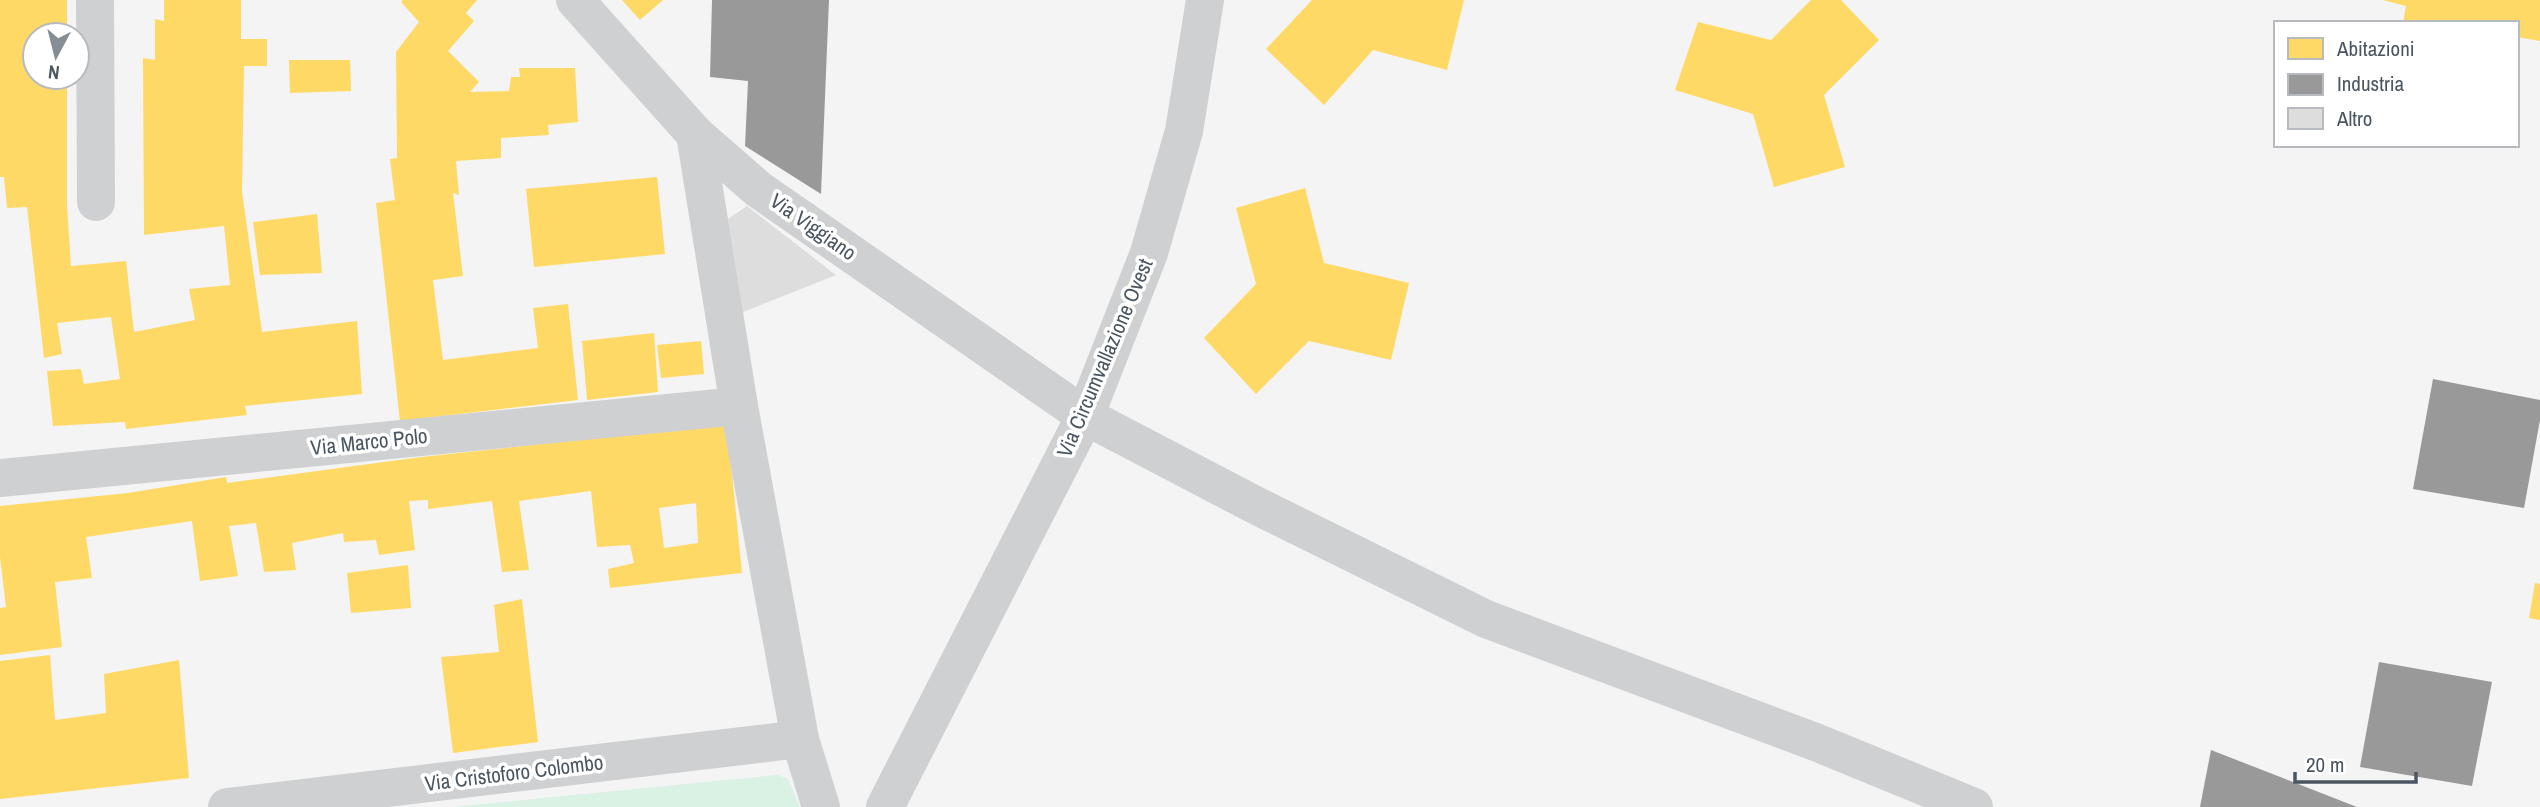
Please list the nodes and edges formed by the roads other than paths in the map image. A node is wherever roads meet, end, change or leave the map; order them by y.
1 (95, 0) edge
2 (575, 0) edge
3 (1205, 0) edge
4 (695, 134) junction
5 (96, 202) dead end
6 (738, 406) junction
7 (1085, 416) junction
8 (0, 478) edge
9 (800, 739) junction
10 (227, 807) edge
11 (821, 807) edge
12 (885, 807) edge
13 (1974, 807) edge

1 - 5 street
2 - 4 street, Via Viggiano
3 - 7 street, Via Circumvallazione Ovest
4 - 6 street
4 - 7 street, Via Viggiano
6 - 8 street, Via Marco Polo
6 - 9 street
7 - 12 street, Via Circumvallazione Ovest
7 - 13 street, Via Viggiano
9 - 10 street, Via Cristoforo Colombo
9 - 11 street

